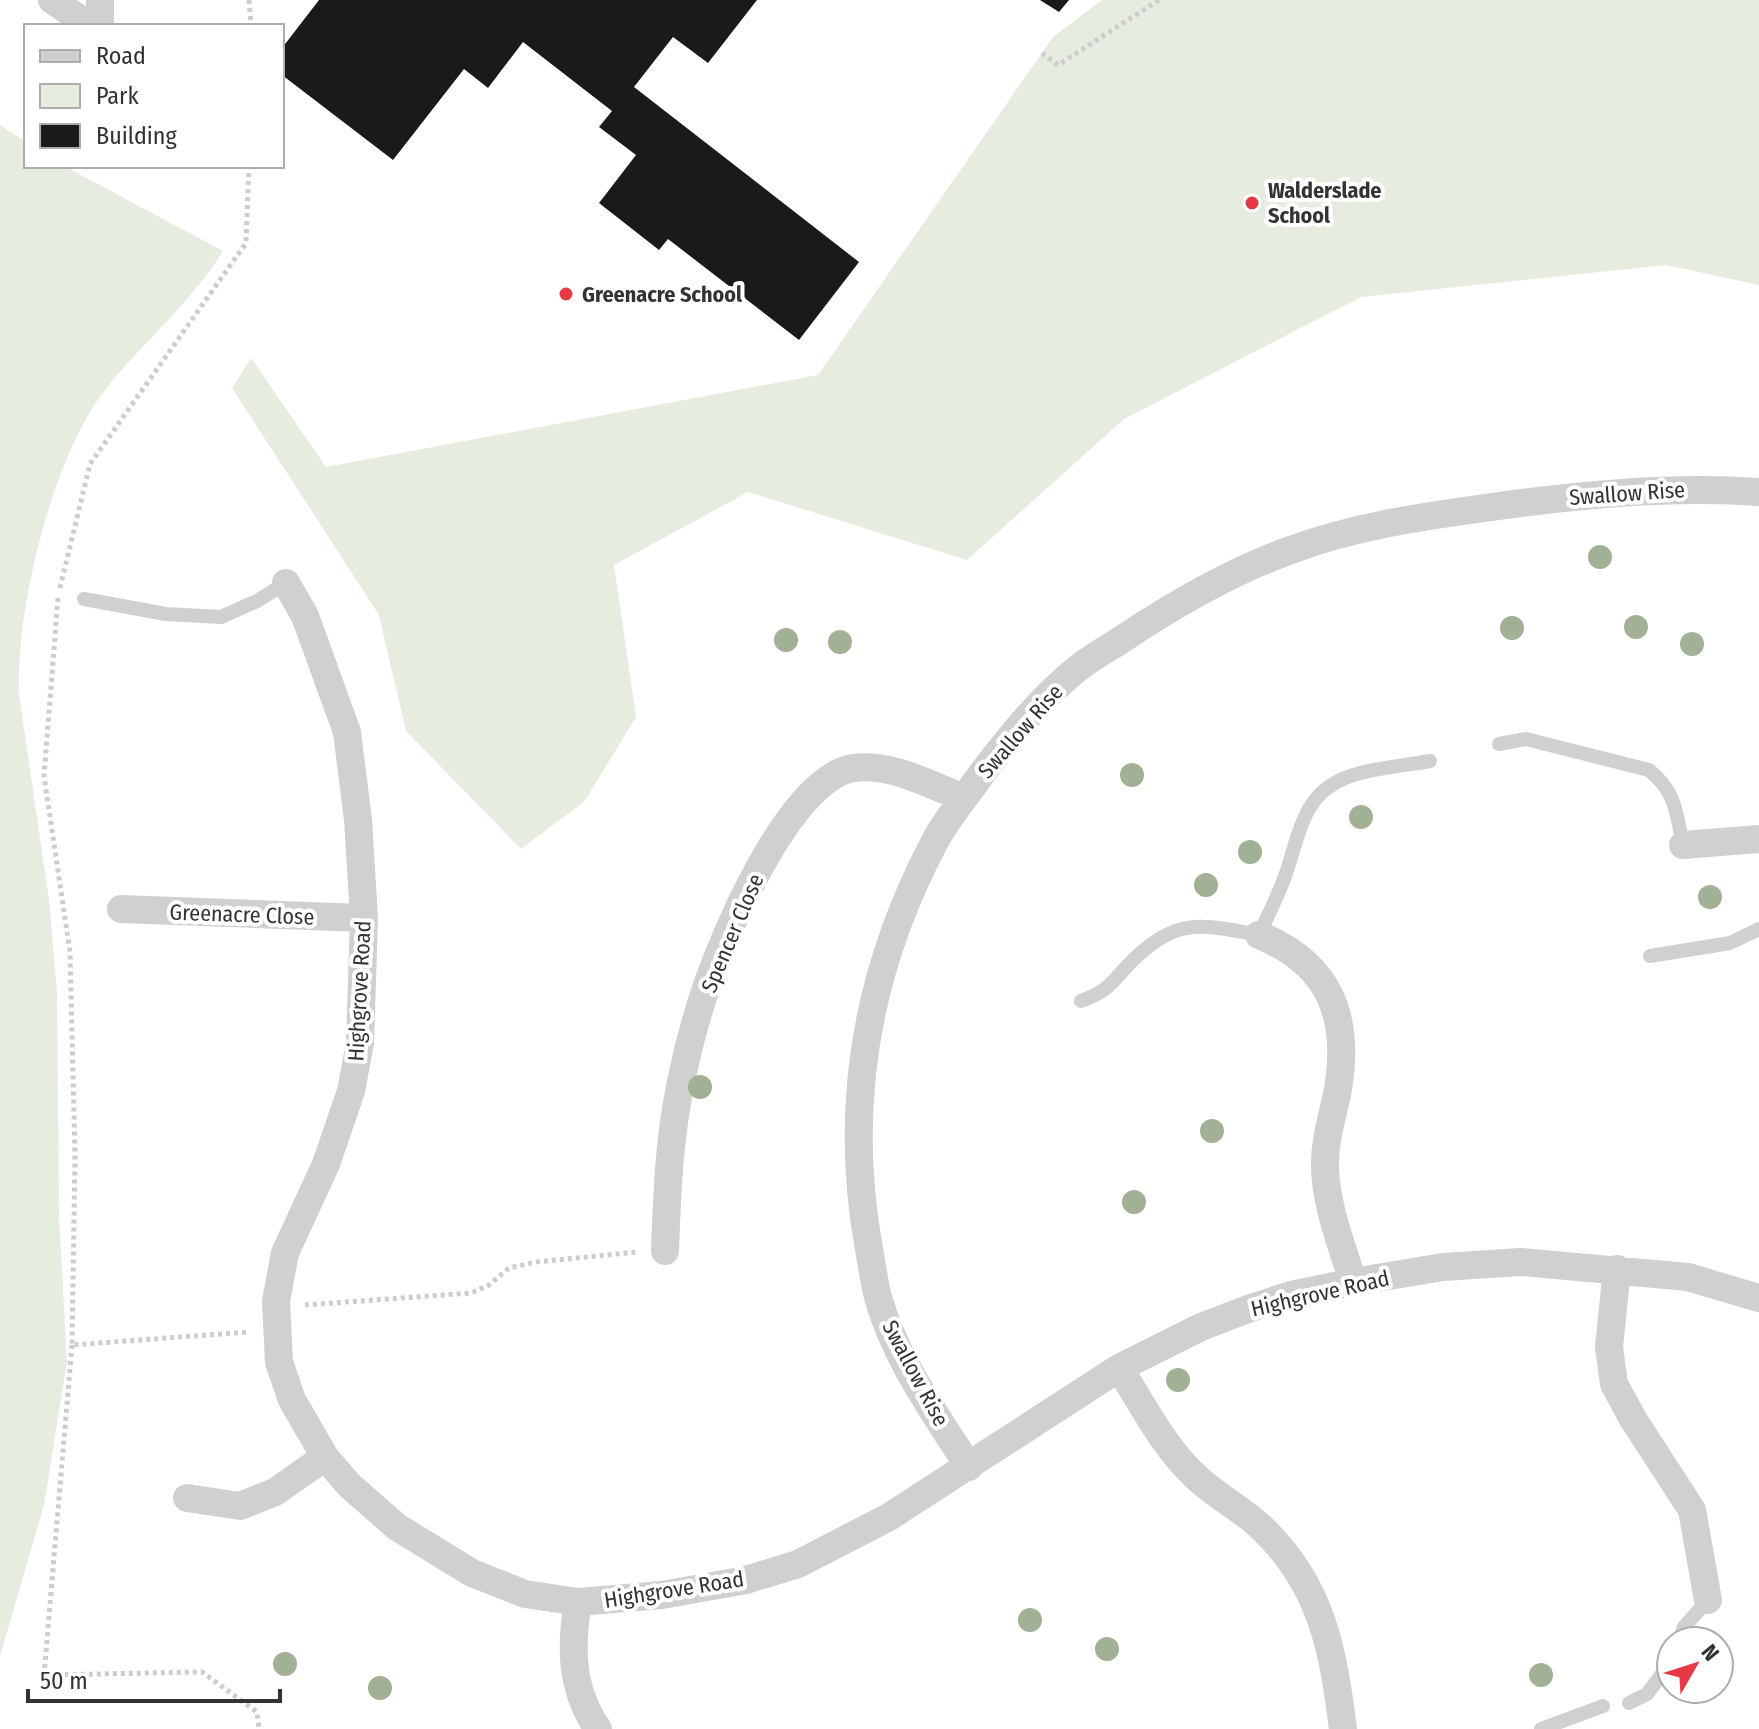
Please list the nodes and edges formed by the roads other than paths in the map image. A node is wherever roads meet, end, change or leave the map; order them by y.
1 (52, 0) edge
2 (100, 0) edge
3 (87, 24) edge
4 (100, 24) edge
5 (1759, 492) edge
6 (286, 583) joint
7 (84, 599) dead end
8 (1499, 744) dead end
9 (1430, 761) dead end
10 (964, 798) junction
11 (1759, 839) edge
12 (1683, 845) joint
13 (121, 909) dead end
14 (364, 918) junction
15 (1759, 929) edge
16 (1259, 935) junction
17 (1650, 956) dead end
18 (1081, 1001) dead end
19 (665, 1251) road end
20 (1617, 1269) junction
21 (1353, 1282) junction
22 (1759, 1298) edge
23 (1119, 1368) junction
24 (325, 1457) junction
25 (969, 1467) junction
26 (187, 1498) dead end
27 (1708, 1600) joint
28 (578, 1602) junction
29 (1686, 1625) edge
30 (1655, 1683) edge
31 (1629, 1703) dead end
32 (1603, 1706) dead end
33 (598, 1729) edge
34 (1343, 1729) edge
35 (1541, 1729) edge

1 - 3 street
2 - 4 street
5 - 10 street, Swallow Rise
6 - 7 lane
6 - 14 street, Highgrove Road
8 - 12 lane
9 - 16 lane
10 - 19 street, Spencer Close
10 - 25 street, Swallow Rise
11 - 12 street
13 - 14 street, Greenacre Close
14 - 24 street, Highgrove Road
15 - 17 lane
16 - 18 lane
16 - 21 street
20 - 21 street, Highgrove Road
20 - 22 street, Highgrove Road
20 - 27 street
21 - 23 street, Highgrove Road
23 - 25 street, Highgrove Road
23 - 34 street
24 - 26 street
24 - 28 street, Highgrove Road
25 - 28 street, Highgrove Road
27 - 29 lane
28 - 33 street
30 - 31 lane
32 - 35 lane

